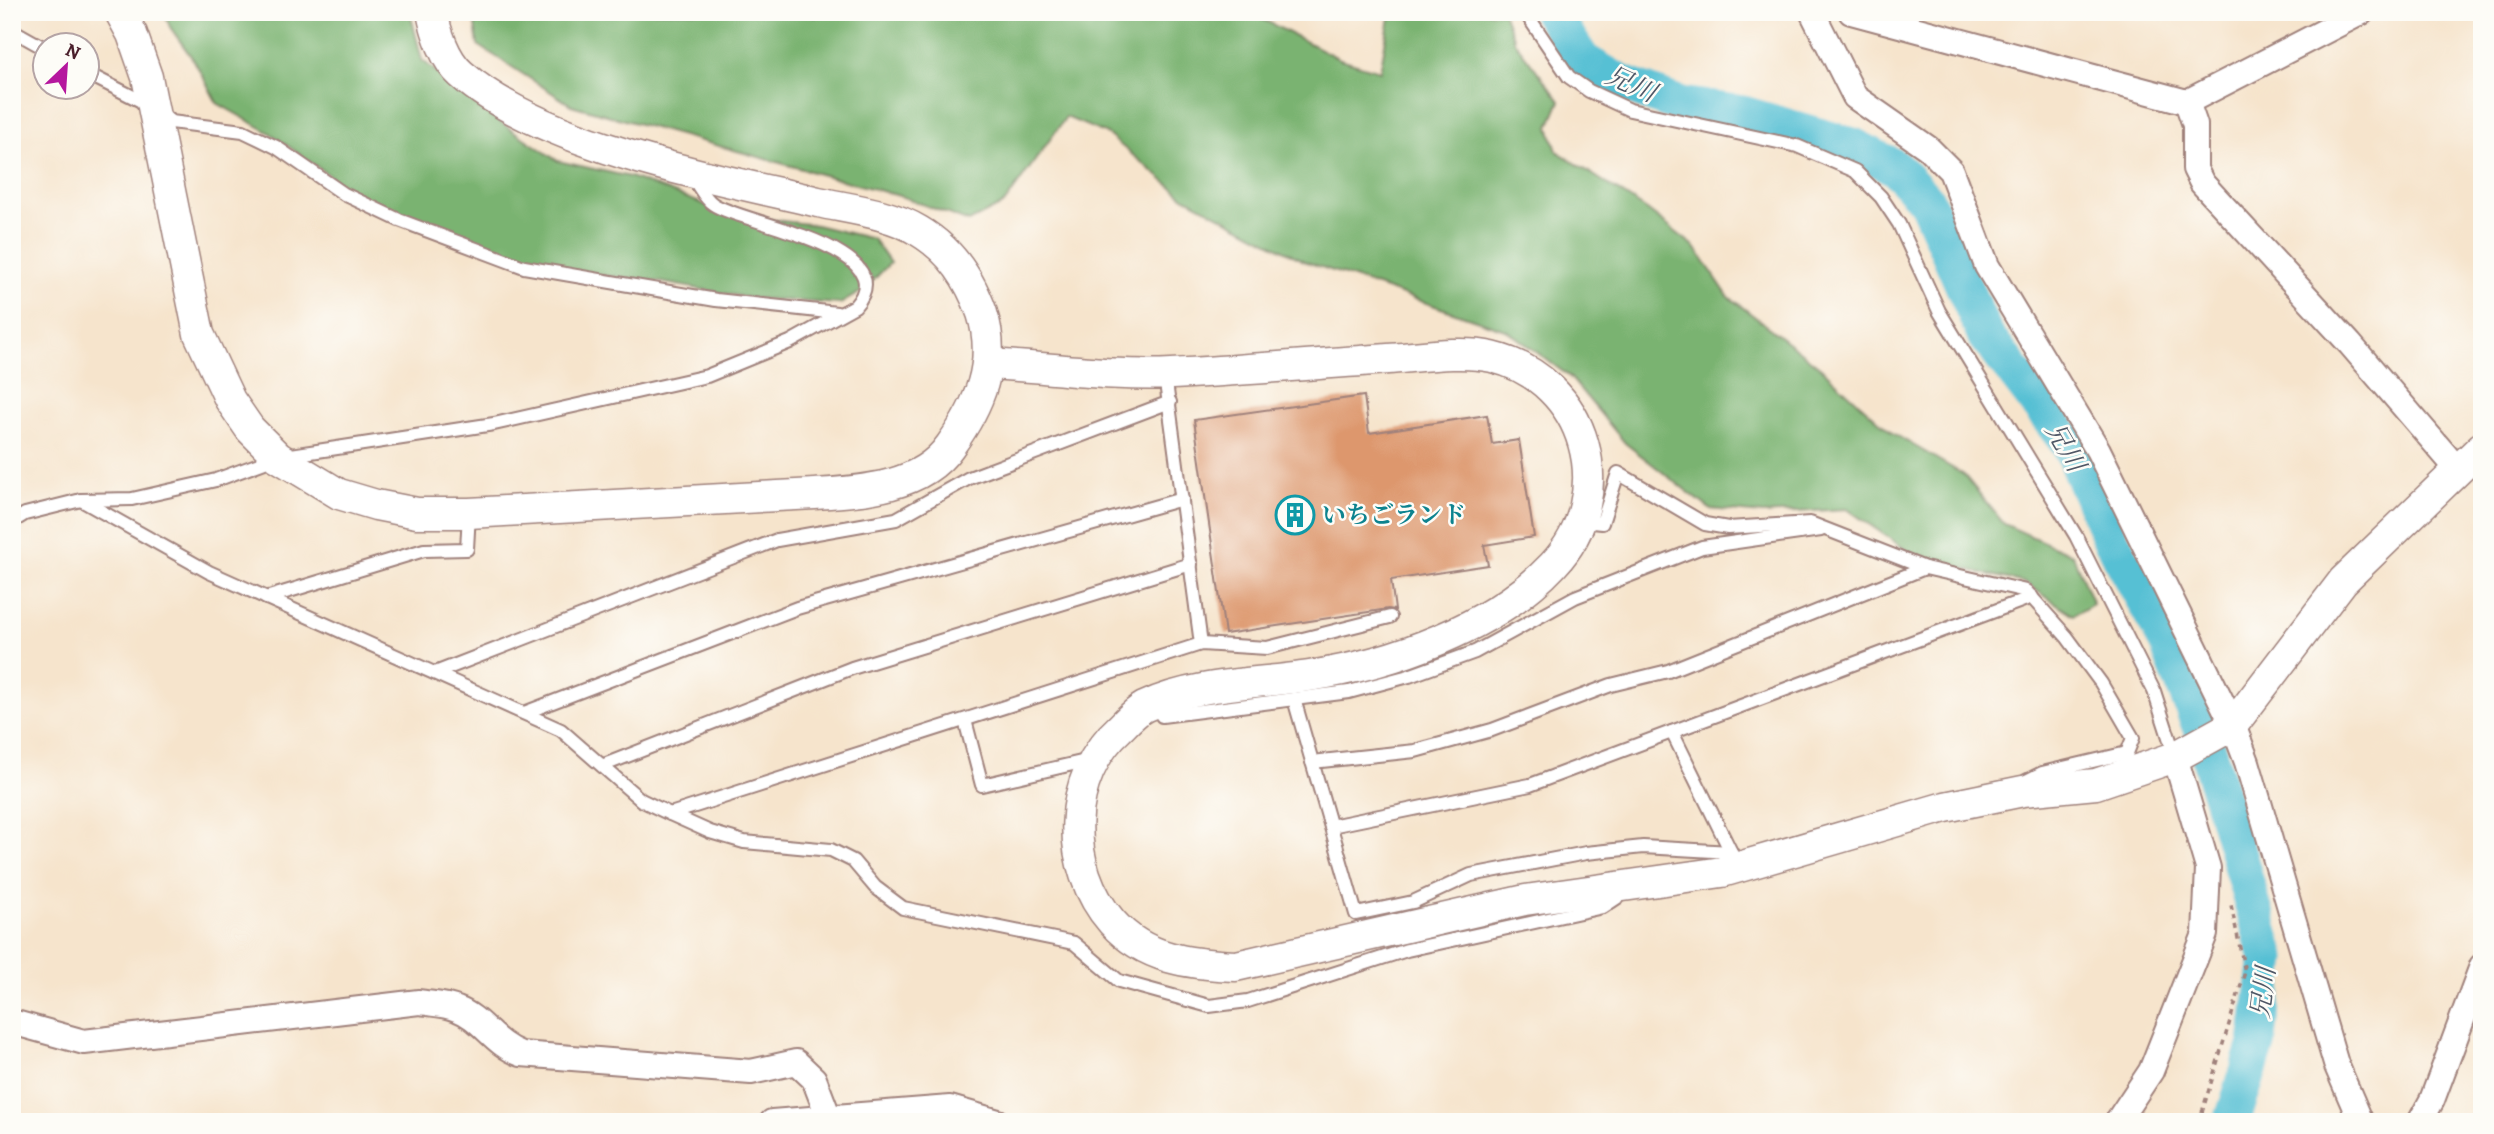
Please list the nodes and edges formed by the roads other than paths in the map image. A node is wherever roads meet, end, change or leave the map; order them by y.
1 (120, 12) edge
2 (432, 12) edge
3 (1525, 12) edge
4 (1812, 12) edge
5 (1851, 12) edge
6 (2362, 12) edge
7 (12, 30) edge
8 (32, 41) edge
9 (102, 81) edge
10 (2187, 102) junction
11 (153, 107) junction
12 (686, 169) junction
13 (837, 313) junction
14 (988, 363) junction
15 (1167, 388) junction
16 (2482, 447) edge
17 (278, 457) junction
18 (2459, 471) junction
19 (1182, 499) junction
20 (81, 500) junction
21 (469, 513) junction
22 (1583, 521) junction
23 (12, 522) edge
24 (1825, 530) junction
25 (1191, 564) junction
26 (1925, 568) junction
27 (266, 597) junction
28 (2032, 597) junction
29 (1390, 617) dead end
30 (1201, 644) junction
31 (435, 673) junction
32 (1294, 699) junction
33 (1155, 704) junction
34 (524, 713) junction
35 (965, 720) junction
36 (2228, 728) junction
37 (1672, 732) junction
38 (2175, 757) junction
39 (1094, 759) junction
40 (1312, 762) junction
41 (604, 765) junction
42 (1945, 807) junction
43 (670, 814) junction
44 (1331, 826) junction
45 (1734, 860) junction
46 (1636, 886) junction
47 (1402, 916) junction
48 (2482, 966) edge
49 (12, 1022) edge
50 (829, 1118) junction
51 (772, 1122) edge
52 (998, 1122) edge
53 (2117, 1122) edge
54 (2361, 1122) edge
55 (2420, 1122) edge

1 - 11 street
2 - 12 street
3 - 38 lane
4 - 36 street
5 - 10 street
6 - 10 street
7 - 8 lane
9 - 11 lane
10 - 18 street
11 - 13 lane
11 - 17 street
12 - 13 lane
12 - 14 street
13 - 17 lane
14 - 15 street
14 - 21 street
15 - 19 lane
15 - 22 street
15 - 31 lane
16 - 18 street
17 - 20 lane
17 - 21 street
18 - 36 street
19 - 25 lane
19 - 34 lane
20 - 23 lane
20 - 27 lane
21 - 27 lane
22 - 24 lane
22 - 33 street
24 - 26 lane
24 - 32 lane
25 - 30 lane
25 - 41 lane
26 - 28 lane
26 - 40 lane
27 - 31 lane
28 - 37 lane
28 - 42 lane
29 - 30 lane
30 - 35 lane
31 - 34 lane
32 - 33 lane
32 - 40 lane
33 - 39 street
34 - 41 lane
35 - 39 lane
35 - 43 lane
36 - 38 street
36 - 54 street
37 - 44 lane
37 - 45 lane
38 - 42 street
38 - 53 street
39 - 47 street
40 - 44 lane
41 - 43 lane
42 - 45 street
43 - 46 lane
44 - 47 lane
45 - 46 street
45 - 47 lane
46 - 47 street
48 - 55 street
49 - 50 street
50 - 51 street
50 - 52 street

